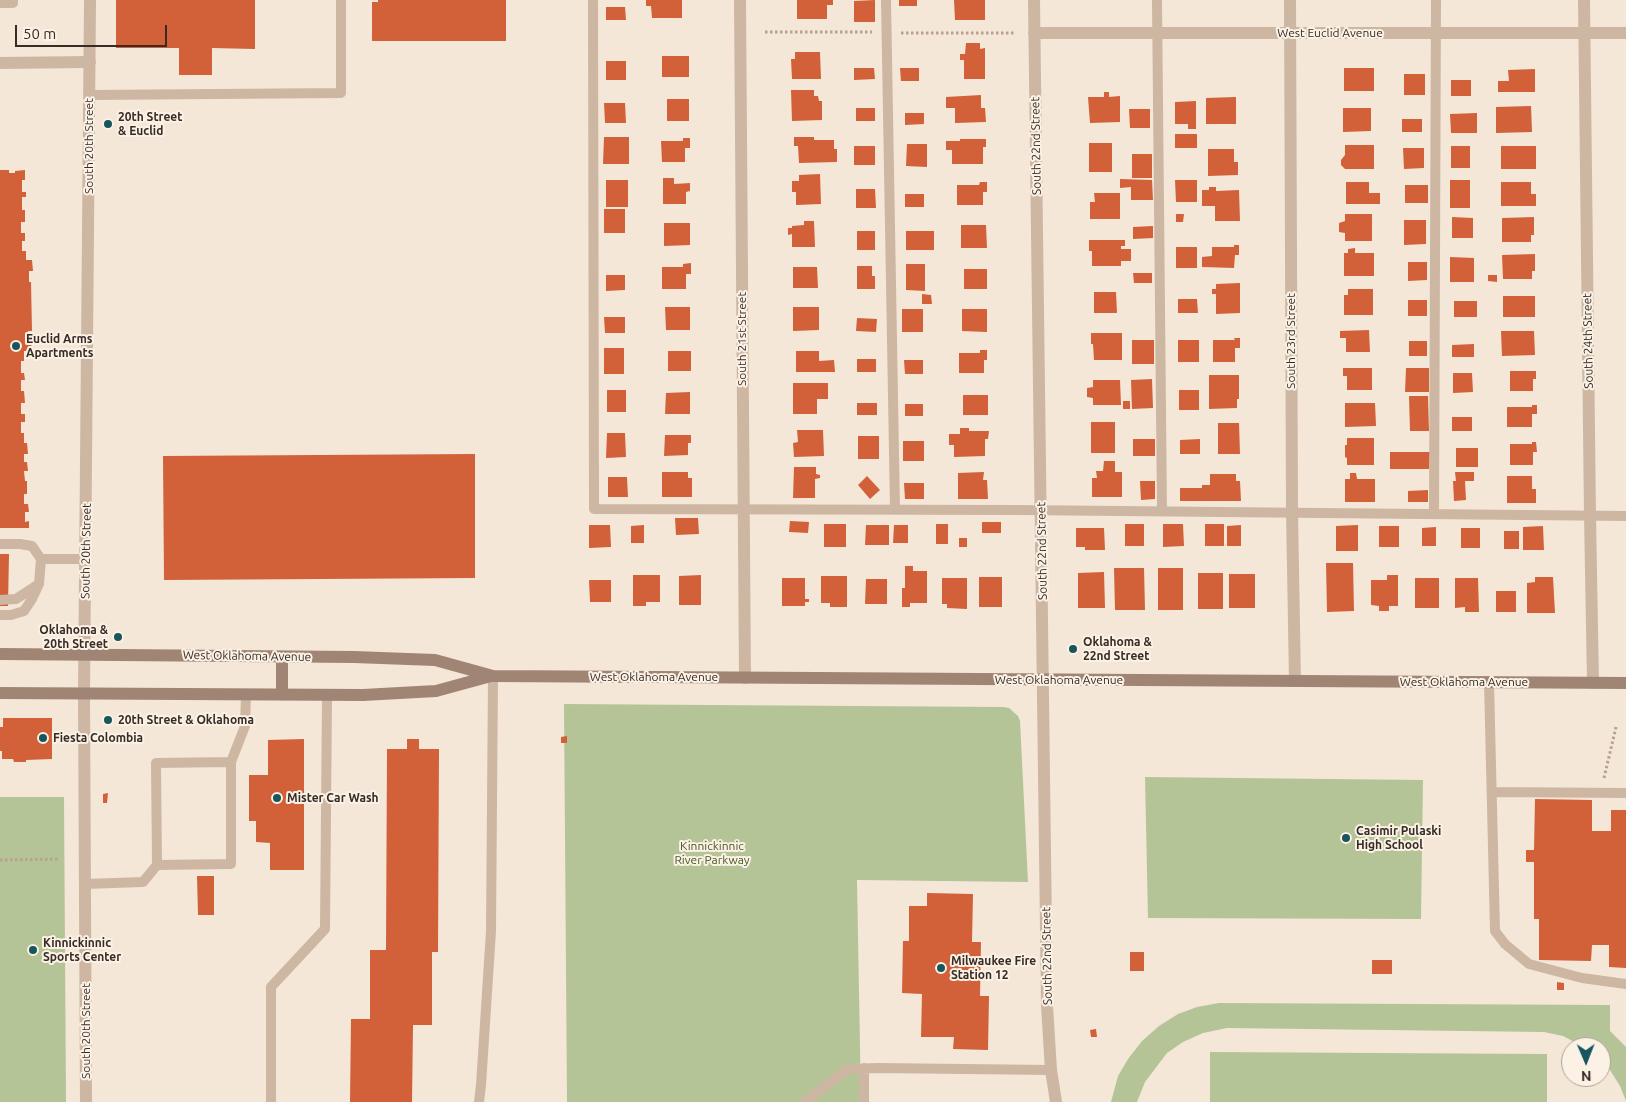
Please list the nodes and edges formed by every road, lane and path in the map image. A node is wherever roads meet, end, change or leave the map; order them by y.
1 (13, 0) edge
2 (90, 0) edge
3 (341, 0) edge
4 (593, 0) edge
5 (740, 0) edge
6 (886, 0) edge
7 (1034, 0) edge
8 (1157, 0) edge
9 (1290, 0) edge
10 (1436, 0) edge
11 (1584, 0) edge
12 (0, 3) edge
13 (1034, 33) junction
14 (1158, 33) junction
15 (1436, 33) junction
16 (1584, 33) junction
17 (1626, 33) edge
18 (1290, 34) junction
19 (90, 62) junction
20 (0, 63) edge
21 (90, 95) junction
22 (743, 508) junction
23 (895, 509) junction
24 (1041, 510) junction
25 (1162, 511) junction
26 (1292, 512) junction
27 (1434, 514) junction
28 (1590, 516) junction
29 (1626, 516) edge
30 (0, 544) edge
31 (86, 558) junction
32 (41, 559) junction
33 (39, 584) junction
34 (0, 600) edge
35 (0, 615) edge
36 (0, 654) edge
37 (85, 655) junction
38 (282, 657) junction
39 (493, 676) junction
40 (745, 678) junction
41 (1044, 680) junction
42 (1295, 681) junction
43 (1489, 682) junction
44 (1593, 683) junction
45 (1626, 683) edge
46 (0, 693) edge
47 (84, 693) junction
48 (246, 695) junction
49 (282, 695) junction
50 (327, 696) junction
51 (1616, 727) dead end
52 (231, 762) junction
53 (1492, 792) junction
54 (1600, 793) junction
55 (1626, 793) edge
56 (59, 859) dead end
57 (0, 860) edge
58 (157, 864) junction
59 (85, 884) junction
60 (1626, 984) edge
61 (864, 1068) junction
62 (1051, 1070) junction
63 (86, 1102) edge
64 (271, 1102) edge
65 (479, 1102) edge
66 (805, 1102) edge
67 (864, 1102) edge
68 (1056, 1102) edge

1 - 12 lane
2 - 19 street, South 20th Street
3 - 21 lane
4 - 22 lane
5 - 22 street, South 21st Street
6 - 23 lane
7 - 13 street, South 22nd Street
8 - 14 lane
9 - 18 street, South 23rd Street
10 - 15 lane
11 - 16 street, South 24th Street
13 - 14 street, West Euclid Avenue
13 - 24 street, South 22nd Street
14 - 18 street, West Euclid Avenue
14 - 25 lane
15 - 16 street, West Euclid Avenue
15 - 18 street, West Euclid Avenue
15 - 27 lane
16 - 17 street, West Euclid Avenue
16 - 28 street, South 24th Street
18 - 26 street, South 23rd Street
19 - 20 street
19 - 21 street, South 20th Street
21 - 31 street, South 20th Street
22 - 23 lane
22 - 40 street, South 21st Street
23 - 24 lane
24 - 25 lane
24 - 41 street, South 22nd Street
25 - 26 lane
26 - 27 lane
26 - 42 street, South 23rd Street
27 - 28 lane
28 - 29 lane
28 - 44 street, South 24th Street
30 - 32 lane
31 - 32 lane
31 - 37 street, South 20th Street
32 - 33 lane
33 - 34 lane
33 - 35 lane
36 - 37 main road, West Oklahoma Avenue
37 - 38 main road, West Oklahoma Avenue
37 - 47 street, South 20th Street
38 - 39 main road, West Oklahoma Avenue
38 - 49 main road
39 - 40 main road, West Oklahoma Avenue
39 - 50 main road, West Oklahoma Avenue
39 - 65 lane
40 - 41 main road, West Oklahoma Avenue
41 - 42 main road, West Oklahoma Avenue
41 - 62 street, South 22nd Street
42 - 43 main road, West Oklahoma Avenue
43 - 44 main road, West Oklahoma Avenue
43 - 53 lane
44 - 45 main road, West Oklahoma Avenue
46 - 47 main road, West Oklahoma Avenue
47 - 48 main road, West Oklahoma Avenue
47 - 59 street, South 20th Street
48 - 49 main road, West Oklahoma Avenue
48 - 52 lane
49 - 50 main road, West Oklahoma Avenue
50 - 64 lane
51 - 54 path
52 - 58 lane
52 - 58 lane
53 - 54 lane
53 - 60 lane
54 - 55 lane
56 - 57 path
58 - 59 lane
59 - 63 street, South 20th Street
61 - 62 lane
61 - 66 lane
61 - 67 lane
62 - 68 street, South 22nd Street

